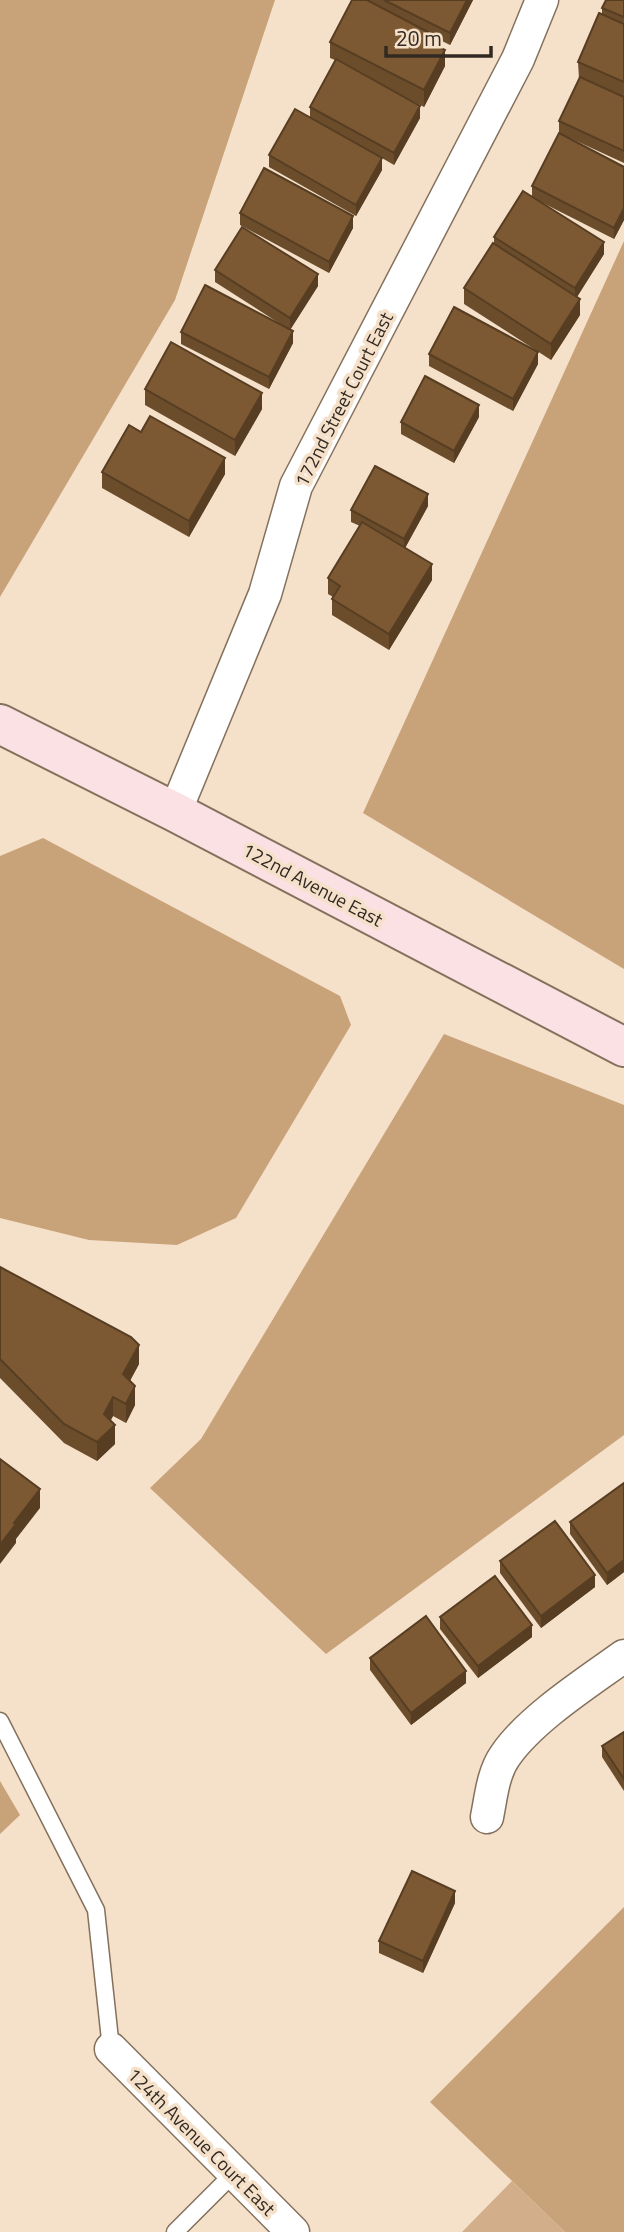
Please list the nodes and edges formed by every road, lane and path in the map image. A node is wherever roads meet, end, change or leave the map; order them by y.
1 (542, 0) edge
2 (0, 724) edge
3 (175, 812) junction
4 (624, 1047) edge
5 (624, 1656) edge
6 (0, 1721) edge
7 (487, 1817) dead end
8 (111, 2049) joint
9 (234, 2173) junction
10 (176, 2232) edge
11 (293, 2232) edge

1 - 3 street, 172nd Street Court East
2 - 3 main road, 122nd Avenue East
3 - 4 main road, 122nd Avenue East
5 - 7 street
6 - 8 lane
8 - 9 street, 124th Avenue Court East
9 - 10 lane
9 - 11 street, 124th Avenue Court East

